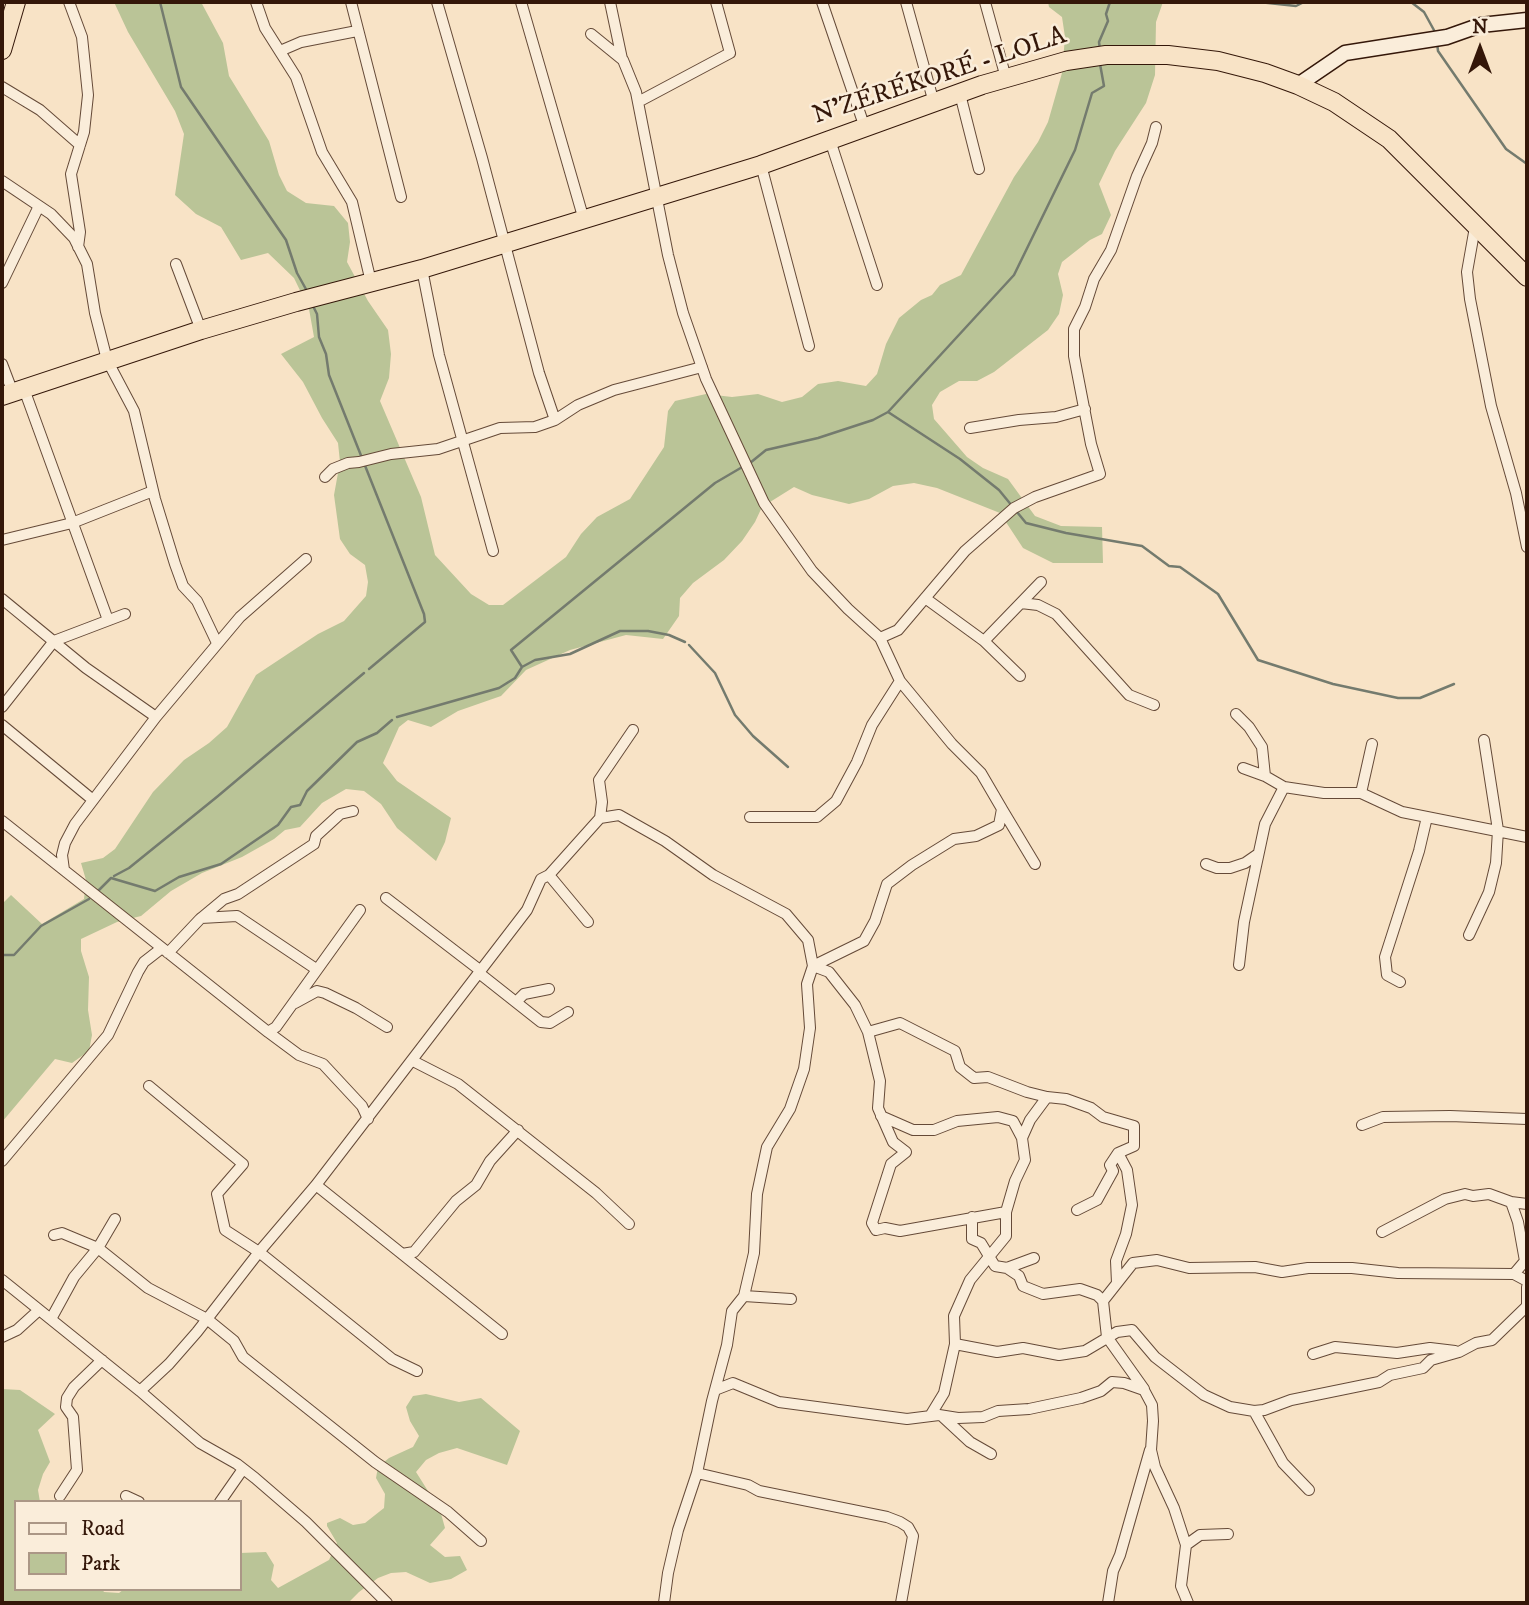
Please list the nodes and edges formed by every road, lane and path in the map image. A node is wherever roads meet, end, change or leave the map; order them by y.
1 (16, 2) edge
2 (69, 2) edge
3 (256, 2) edge
4 (351, 2) edge
5 (437, 2) edge
6 (521, 2) edge
7 (610, 2) edge
8 (716, 2) edge
9 (822, 2) edge
10 (906, 2) edge
11 (985, 2) edge
12 (1527, 20) edge
13 (357, 31) junction
14 (591, 34) dead end
15 (2, 50) edge
16 (280, 51) junction
17 (622, 60) junction
18 (1006, 78) junction
19 (1298, 85) junction
20 (2, 87) edge
21 (960, 94) junction
22 (639, 102) junction
23 (934, 103) junction
24 (1156, 127) dead end
25 (865, 128) junction
26 (830, 140) junction
27 (80, 145) junction
28 (761, 165) junction
29 (979, 169) dead end
30 (2, 181) edge
31 (658, 196) junction
32 (401, 197) dead end
33 (39, 206) junction
34 (584, 220) junction
35 (1475, 227) junction
36 (504, 244) junction
37 (78, 247) junction
38 (176, 264) dead end
39 (422, 269) junction
40 (1527, 277) edge
41 (2, 282) edge
42 (371, 282) junction
43 (877, 285) dead end
44 (201, 330) junction
45 (809, 346) dead end
46 (107, 360) junction
47 (2, 365) edge
48 (702, 367) junction
49 (13, 393) edge
50 (1084, 409) junction
51 (555, 420) junction
52 (970, 428) dead end
53 (463, 439) junction
54 (325, 477) dead end
55 (153, 491) junction
56 (72, 523) junction
57 (2, 540) edge
58 (1527, 547) edge
59 (493, 551) dead end
60 (306, 559) dead end
61 (1041, 582) dead end
62 (925, 598) junction
63 (2, 599) edge
64 (1021, 603) junction
65 (124, 614) dead end
66 (108, 620) junction
67 (880, 638) junction
68 (54, 641) junction
69 (984, 641) junction
70 (217, 643) junction
71 (1020, 676) dead end
72 (900, 681) junction
73 (1154, 705) dead end
74 (2, 708) edge
75 (1236, 714) dead end
76 (156, 718) junction
77 (2, 725) edge
78 (633, 730) dead end
79 (1484, 740) dead end
80 (1372, 744) dead end
81 (1243, 768) dead end
82 (1265, 776) junction
83 (1284, 787) junction
84 (1361, 793) junction
85 (93, 800) junction
86 (1002, 809) junction
87 (353, 811) dead end
88 (750, 817) dead end
89 (1427, 817) junction
90 (600, 818) junction
91 (2, 821) edge
92 (1498, 830) junction
93 (1527, 837) edge
94 (1258, 854) junction
95 (1035, 864) dead end
96 (1206, 864) dead end
97 (64, 870) junction
98 (550, 875) junction
99 (386, 898) dead end
100 (360, 911) dead end
101 (200, 919) junction
102 (589, 922) dead end
103 (1469, 935) dead end
104 (165, 950) junction
105 (1239, 965) dead end
106 (813, 966) junction
107 (316, 969) junction
108 (480, 972) junction
109 (1400, 982) dead end
110 (549, 989) dead end
111 (516, 1002) junction
112 (291, 1004) junction
113 (568, 1012) dead end
114 (387, 1027) dead end
115 (268, 1032) junction
116 (868, 1032) junction
117 (413, 1061) junction
118 (149, 1086) dead end
119 (1047, 1097) junction
120 (881, 1116) junction
121 (368, 1119) junction
122 (1527, 1119) edge
123 (1362, 1125) dead end
124 (518, 1130) junction
125 (1022, 1138) junction
126 (1118, 1153) junction
127 (2, 1161) edge
128 (1127, 1170) junction
129 (1113, 1171) junction
130 (316, 1185) junction
131 (1511, 1202) junction
132 (1527, 1204) edge
133 (1077, 1210) dead end
134 (1527, 1210) edge
135 (1006, 1212) junction
136 (972, 1217) junction
137 (115, 1219) dead end
138 (1518, 1222) junction
139 (629, 1224) dead end
140 (1382, 1233) dead end
141 (54, 1235) dead end
142 (1120, 1247) junction
143 (98, 1248) junction
144 (259, 1252) junction
145 (402, 1254) junction
146 (1034, 1258) dead end
147 (988, 1259) junction
148 (1525, 1261) junction
149 (1133, 1263) junction
150 (1007, 1268) junction
151 (1514, 1274) junction
152 (1527, 1274) edge
153 (2, 1280) edge
154 (1527, 1281) edge
155 (1117, 1283) junction
156 (1527, 1287) edge
157 (744, 1296) junction
158 (791, 1299) dead end
159 (1103, 1301) junction
160 (1527, 1306) edge
161 (39, 1310) junction
162 (51, 1319) junction
163 (207, 1319) junction
164 (502, 1334) dead end
165 (2, 1337) edge
166 (1107, 1337) junction
167 (955, 1344) junction
168 (1459, 1352) junction
169 (1313, 1354) dead end
170 (102, 1360) junction
171 (721, 1366) junction
172 (417, 1371) dead end
173 (733, 1383) junction
174 (715, 1390) junction
175 (1144, 1390) junction
176 (140, 1391) junction
177 (1254, 1411) junction
178 (934, 1416) junction
179 (1150, 1450) junction
180 (991, 1454) dead end
181 (243, 1469) junction
182 (697, 1473) junction
183 (1309, 1490) dead end
184 (61, 1496) dead end
185 (126, 1496) dead end
186 (135, 1500) edge
187 (221, 1500) edge
188 (1227, 1534) dead end
189 (481, 1541) dead end
190 (1186, 1545) junction
191 (387, 1603) edge
192 (664, 1603) edge
193 (901, 1603) edge
194 (1108, 1603) edge
195 (1188, 1603) edge

1 - 15 highway
2 - 27 street
3 - 16 street
4 - 13 street
5 - 36 street
6 - 34 street
7 - 17 street
8 - 22 street
9 - 25 street
10 - 23 street
11 - 18 street
12 - 19 street
13 - 16 street
13 - 32 street
14 - 17 street
16 - 42 street
17 - 22 street
18 - 19 highway, N'ZÉRÉKORÉ - LOLA
18 - 21 highway, N'ZÉRÉKORÉ - LOLA
19 - 35 highway, N'ZÉRÉKORÉ - LOLA
20 - 27 street
21 - 23 highway, N'ZÉRÉKORÉ - LOLA
21 - 29 street
22 - 31 street
23 - 25 highway, N'ZÉRÉKORÉ - LOLA
24 - 50 street
25 - 26 highway, N'ZÉRÉKORÉ - LOLA
26 - 28 highway, N'ZÉRÉKORÉ - LOLA
26 - 43 street
27 - 37 street
28 - 31 highway, N'ZÉRÉKORÉ - LOLA
28 - 45 street
30 - 33 street
31 - 34 highway, N'ZÉRÉKORÉ - LOLA
31 - 48 street
33 - 37 street
33 - 41 street
34 - 36 highway, N'ZÉRÉKORÉ - LOLA
35 - 40 highway, N'ZÉRÉKORÉ - LOLA
35 - 58 street
36 - 39 highway, N'ZÉRÉKORÉ - LOLA
36 - 51 street
37 - 46 street
38 - 44 street
39 - 42 highway, N'ZÉRÉKORÉ - LOLA
39 - 53 street
42 - 44 highway, N'ZÉRÉKORÉ - LOLA
44 - 46 highway
46 - 49 highway
46 - 55 street
47 - 49 street
48 - 51 street
48 - 67 street
49 - 56 street
50 - 52 street
50 - 62 street
51 - 53 street
53 - 54 street
53 - 59 street
55 - 56 street
55 - 70 street
56 - 57 street
56 - 66 street
60 - 70 street
61 - 64 street
62 - 67 street
62 - 69 street
63 - 68 street
64 - 69 street
64 - 73 street
65 - 66 street
66 - 68 street
67 - 72 street
68 - 74 street
68 - 76 street
69 - 71 street
70 - 76 street
72 - 86 street
72 - 88 street
75 - 82 street
76 - 85 street
77 - 85 street
78 - 90 street
79 - 92 street
80 - 84 street
81 - 82 street
82 - 83 street
83 - 84 street
83 - 94 street
84 - 89 street
85 - 97 street
86 - 95 street
86 - 106 street
87 - 101 street
89 - 92 street
89 - 109 street
90 - 98 street
90 - 106 street
91 - 97 street
92 - 93 street
92 - 103 street
94 - 96 street
94 - 105 street
97 - 104 street
98 - 102 street
98 - 108 street
99 - 108 street
100 - 107 street
101 - 104 street
101 - 107 street
104 - 115 street
104 - 127 street
106 - 116 street
106 - 157 street
107 - 112 street
108 - 111 street
108 - 117 street
110 - 111 street
111 - 113 street
112 - 114 street
112 - 115 street
115 - 121 street
116 - 119 street
116 - 120 street
117 - 121 street
117 - 124 street
118 - 144 street
119 - 125 street
119 - 126 street
120 - 125 street
120 - 136 street
121 - 130 street
122 - 123 street
124 - 139 street
124 - 145 street
125 - 135 street
126 - 128 street
126 - 129 street
128 - 129 street
128 - 142 street
129 - 133 street
130 - 144 street
130 - 145 street
131 - 132 street
131 - 138 street
131 - 140 street
134 - 138 street
135 - 136 street
135 - 147 street
136 - 147 street
137 - 143 street
138 - 148 street
141 - 143 street
142 - 149 street
142 - 155 street
143 - 162 street
143 - 163 street
144 - 163 street
144 - 172 street
145 - 164 street
146 - 150 street
147 - 150 street
147 - 167 street
148 - 151 street
148 - 152 street
149 - 151 street
149 - 155 street
150 - 159 street
151 - 154 street
153 - 161 street
155 - 159 street
156 - 160 street
157 - 158 street
157 - 171 street
159 - 166 street
160 - 168 street
161 - 162 street
161 - 165 street
162 - 170 street
163 - 176 street
163 - 189 street
166 - 167 street
166 - 175 street
166 - 177 street
167 - 178 street
168 - 169 street
168 - 177 street
170 - 176 street
170 - 184 street
171 - 173 street
171 - 174 street
173 - 174 street
173 - 178 street
174 - 182 street
175 - 178 street
175 - 179 street
176 - 181 street
177 - 183 street
178 - 180 street
179 - 190 street
179 - 194 street
181 - 187 street
181 - 191 street
182 - 192 street
182 - 193 street
185 - 186 street
188 - 190 street
190 - 195 street

